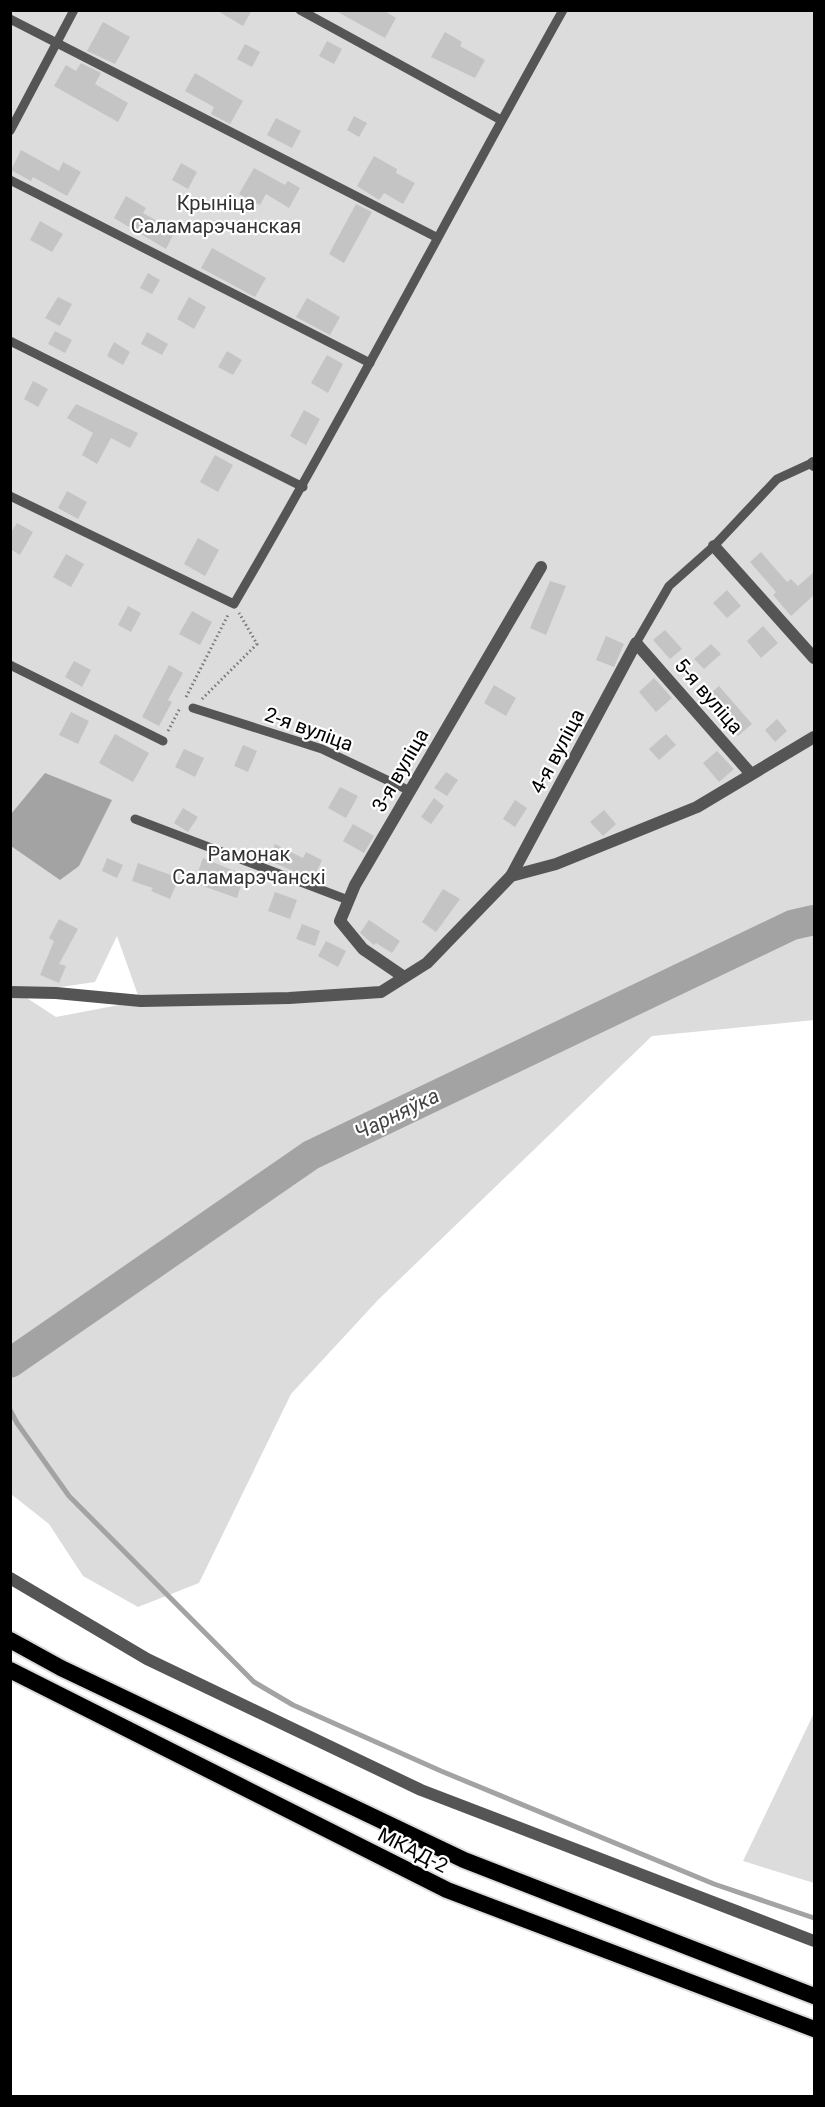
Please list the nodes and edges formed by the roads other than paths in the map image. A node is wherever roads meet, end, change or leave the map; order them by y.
1 (74, 10) edge
2 (300, 10) edge
3 (563, 10) edge
4 (10, 19) edge
5 (57, 42) junction
6 (501, 120) junction
7 (10, 131) edge
8 (10, 180) edge
9 (436, 237) junction
10 (10, 341) edge
11 (370, 363) junction
12 (814, 463) edge
13 (303, 487) junction
14 (10, 496) edge
15 (714, 546) junction
16 (541, 567) dead end
17 (636, 644) junction
18 (814, 658) edge
19 (10, 665) edge
20 (193, 708) road end
21 (814, 737) edge
22 (163, 741) road end
23 (751, 774) junction
24 (410, 791) junction
25 (135, 819) dead end
26 (511, 876) junction
27 (348, 900) junction
28 (404, 977) junction
29 (10, 992) edge
30 (10, 1578) edge
31 (10, 1640) edge
32 (10, 1670) edge
33 (814, 1941) edge
34 (814, 1996) edge
35 (814, 2029) edge

1 - 5 lane
2 - 6 lane
3 - 6 lane
4 - 5 lane
5 - 7 lane
5 - 9 lane
6 - 9 lane
8 - 11 lane
9 - 11 lane
10 - 13 lane
11 - 13 lane
12 - 15 lane
13 - 14 lane
15 - 17 lane
15 - 18 street
16 - 24 street, 3-я вуліца
17 - 23 street, 5-я вуліца
17 - 26 street, 4-я вуліца
19 - 22 lane
20 - 24 lane, 2-я вуліца
21 - 23 street
23 - 26 street
24 - 27 street, 3-я вуліца
25 - 27 lane
26 - 28 street, 4-я вуліца
27 - 28 street, 3-я вуліца
28 - 29 street, 4-я вуліца
30 - 33 street
31 - 34 highway
32 - 35 highway, МКАД-2

